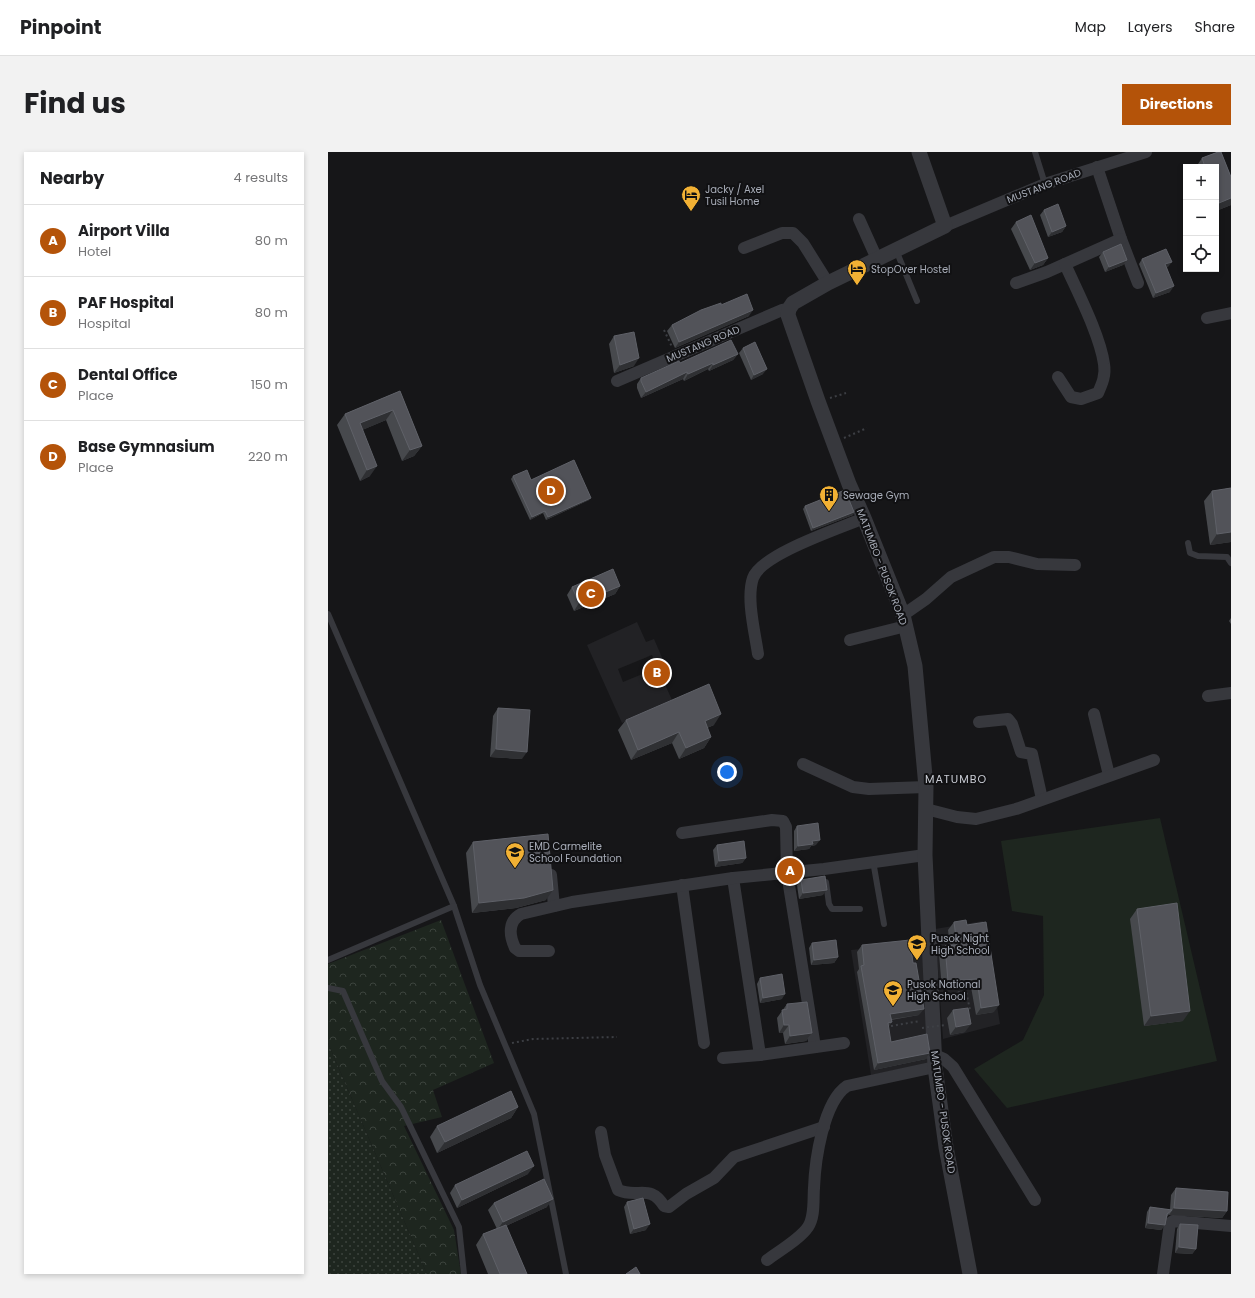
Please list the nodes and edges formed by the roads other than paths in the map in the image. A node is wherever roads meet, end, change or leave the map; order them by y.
1 (919, 152) edge
2 (1035, 152) edge
3 (1146, 152) edge
4 (1097, 167) junction
5 (1044, 184) junction
6 (859, 219) dead end
7 (944, 226) junction
8 (1121, 239) junction
9 (744, 248) dead end
10 (896, 250) junction
11 (877, 259) junction
12 (1065, 264) junction
13 (828, 283) junction
14 (1016, 283) dead end
15 (1138, 284) dead end
16 (917, 301) dead end
17 (789, 309) junction
18 (1231, 313) edge
19 (1207, 318) dead end
20 (1058, 377) dead end
21 (617, 381) dead end
22 (864, 518) junction
23 (1188, 543) dead end
24 (1231, 563) edge
25 (1075, 566) dead end
26 (328, 614) edge
27 (904, 621) junction
28 (850, 640) dead end
29 (758, 654) dead end
30 (1231, 693) edge
31 (1208, 696) dead end
32 (1094, 714) dead end
33 (979, 722) dead end
34 (1154, 760) dead end
35 (803, 764) dead end
36 (1109, 775) junction
37 (926, 787) junction
38 (1042, 800) junction
39 (926, 809) junction
40 (682, 833) dead end
41 (925, 855) junction
42 (550, 860) edge
43 (873, 861) junction
44 (824, 869) junction
45 (787, 873) junction
46 (733, 878) junction
47 (682, 886) junction
48 (454, 906) junction
49 (554, 906) junction
50 (860, 909) dead end
51 (884, 924) dead end
52 (549, 951) dead end
53 (328, 960) edge
54 (328, 988) edge
55 (704, 1043) dead end
56 (844, 1043) dead end
57 (815, 1047) junction
58 (760, 1055) junction
59 (723, 1058) dead end
60 (935, 1061) junction
61 (824, 1127) junction
62 (601, 1132) dead end
63 (1035, 1200) dead end
64 (1231, 1226) edge
65 (767, 1260) dead end
66 (464, 1274) edge
67 (566, 1274) edge
68 (970, 1274) edge
69 (1163, 1274) edge

1 - 7 street
2 - 5 lane
3 - 4 street, MUSTANG ROAD
4 - 5 street, MUSTANG ROAD
4 - 8 street
5 - 7 street, MUSTANG ROAD
6 - 11 street
7 - 10 street
8 - 12 street
8 - 15 street
9 - 13 street
10 - 11 street
10 - 16 lane
11 - 13 street
12 - 14 street
12 - 20 street
13 - 17 street
17 - 21 street, MUSTANG ROAD
17 - 22 street, MATUMBO - PUSOK ROAD
18 - 19 street
22 - 27 street, MATUMBO - PUSOK ROAD
22 - 29 street
23 - 24 lane
25 - 27 street
26 - 48 lane
27 - 28 street
27 - 37 street, MATUMBO - PUSOK ROAD
30 - 31 street
32 - 36 street
33 - 38 street
34 - 36 street
35 - 37 street
36 - 38 street
37 - 39 street, MATUMBO - PUSOK ROAD
38 - 39 street
39 - 41 street, MATUMBO - PUSOK ROAD
40 - 45 street
41 - 43 street
41 - 60 street, MATUMBO - PUSOK ROAD
42 - 49 street
43 - 44 street
43 - 51 lane
44 - 45 street
44 - 50 lane
45 - 46 street
45 - 57 street
46 - 47 street
46 - 58 street
47 - 49 street
47 - 55 street
48 - 53 lane
48 - 67 lane
49 - 52 street
54 - 66 lane
56 - 57 street
57 - 58 street
58 - 59 street
60 - 61 street
60 - 63 street
60 - 68 street, MATUMBO - PUSOK ROAD
61 - 62 street
61 - 65 street
64 - 69 street

